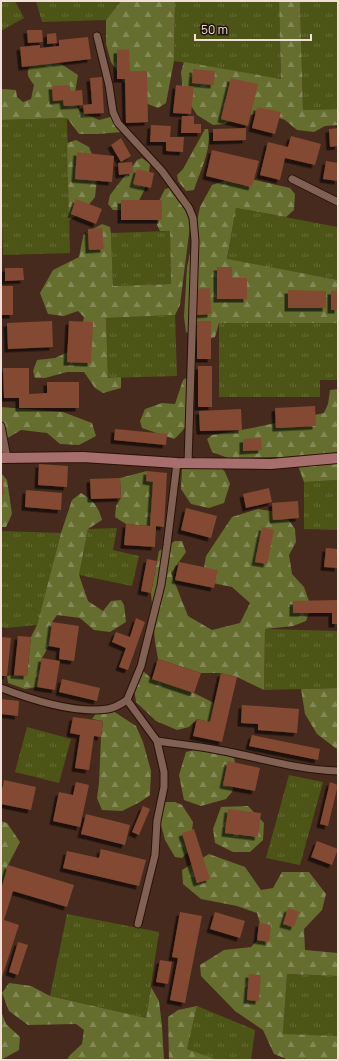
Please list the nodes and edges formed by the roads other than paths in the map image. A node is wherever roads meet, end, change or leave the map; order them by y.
1 (97, 36) dead end
2 (292, 179) dead end
3 (338, 202) edge
4 (1, 426) edge
5 (4, 458) edge
6 (338, 458) edge
7 (177, 463) junction
8 (188, 463) junction
9 (1, 688) edge
10 (127, 700) junction
11 (157, 741) junction
12 (338, 771) edge
13 (138, 924) dead end

1 - 8 lane
2 - 3 lane
4 - 5 lane
5 - 7 street
6 - 8 street
7 - 8 street
7 - 10 lane
9 - 10 lane
10 - 11 lane
11 - 12 lane
11 - 13 lane

